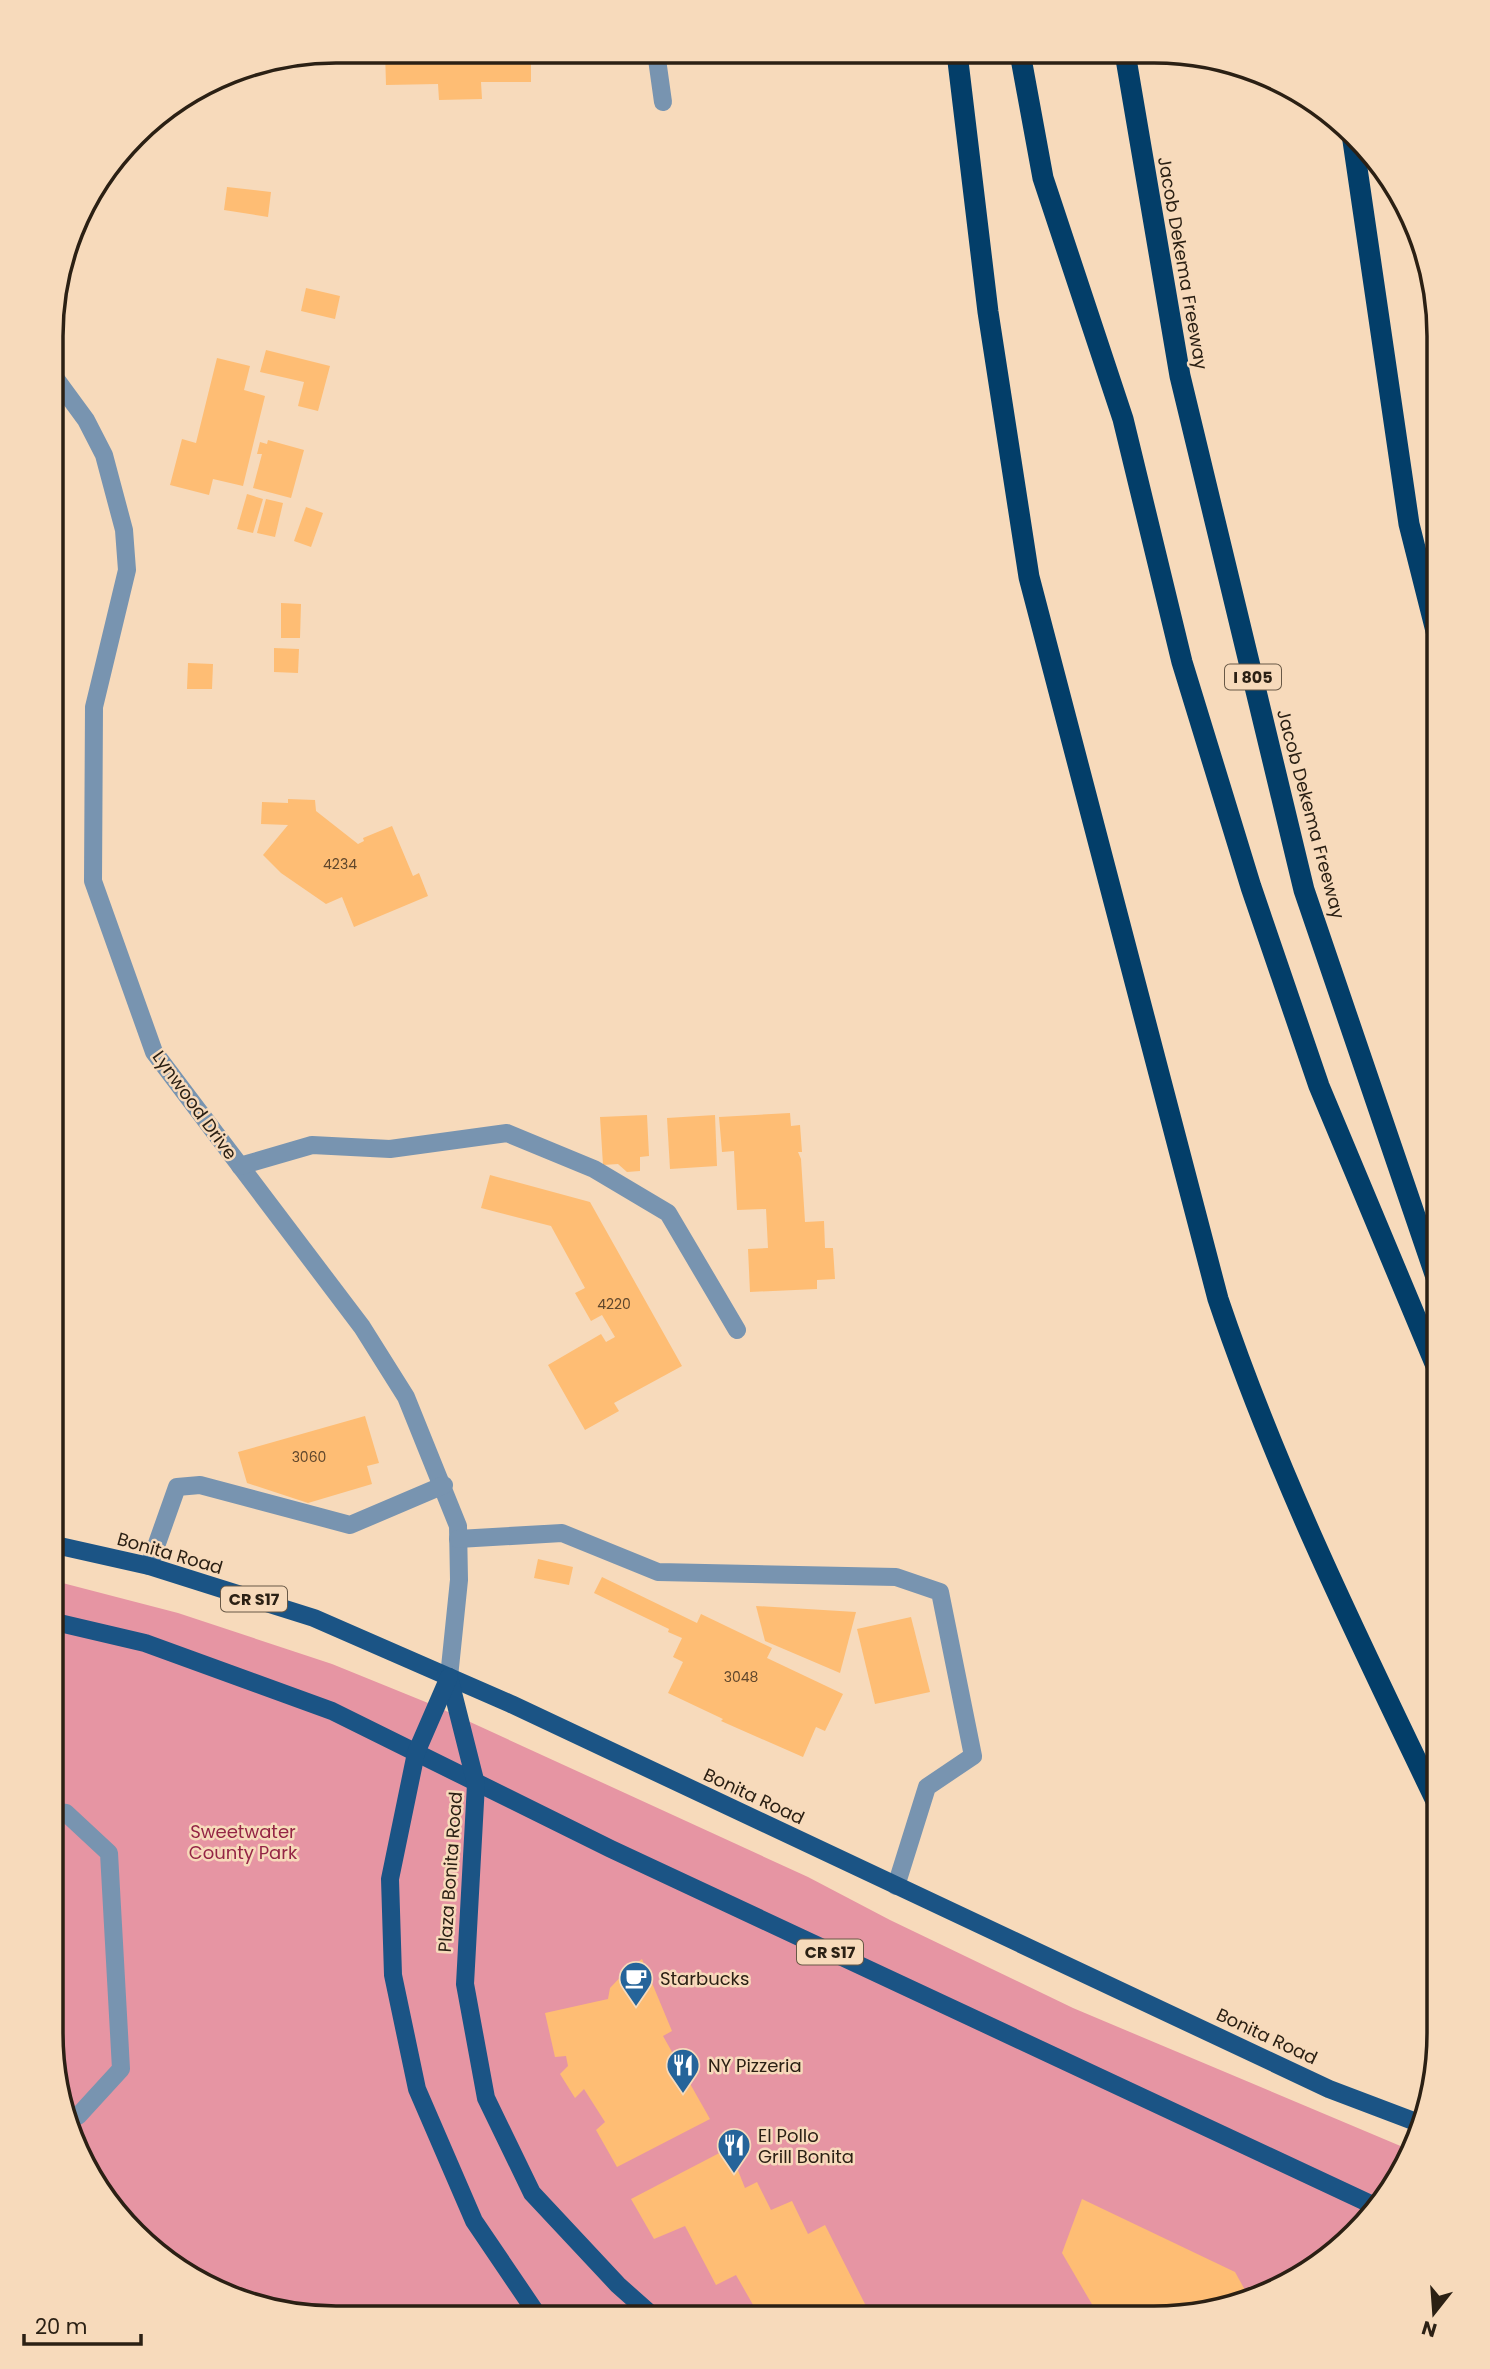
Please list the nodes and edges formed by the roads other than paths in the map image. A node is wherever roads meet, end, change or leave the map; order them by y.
1 (658, 63) edge
2 (958, 63) edge
3 (1022, 63) edge
4 (1127, 63) edge
5 (663, 102) dead end
6 (1355, 151) edge
7 (63, 389) edge
8 (1409, 524) junction
9 (1427, 570) edge
10 (1427, 595) edge
11 (240, 1166) junction
12 (1427, 1251) edge
13 (737, 1330) dead end
14 (1427, 1344) edge
15 (444, 1485) junction
16 (458, 1539) junction
17 (63, 1547) edge
18 (149, 1566) junction
19 (63, 1624) edge
20 (449, 1677) junction
21 (416, 1754) junction
22 (1427, 1782) edge
23 (477, 1784) junction
24 (63, 1813) edge
25 (896, 1886) junction
26 (75, 2116) edge
27 (1413, 2121) edge
28 (1367, 2203) edge
29 (532, 2306) edge
30 (642, 2306) edge

1 - 5 street
2 - 22 highway
3 - 14 highway
4 - 12 highway, Jacob Dekema Freeway / I 805
6 - 8 highway
7 - 11 street, Lynwood Drive
8 - 9 highway
8 - 10 highway
11 - 13 street
11 - 15 street, Lynwood Drive
15 - 16 street, Lynwood Drive
15 - 18 street
16 - 20 street, Lynwood Drive
16 - 25 street
17 - 18 main road, Bonita Road / CR S17
18 - 20 main road, Bonita Road / CR S17
19 - 21 main road, CR S17
20 - 21 main road
20 - 23 main road, Plaza Bonita Road
20 - 25 main road, Bonita Road / CR S17
21 - 23 main road, CR S17
21 - 29 main road
23 - 28 main road, CR S17
23 - 30 main road, Plaza Bonita Road
24 - 26 street
25 - 27 main road, Bonita Road / CR S17

